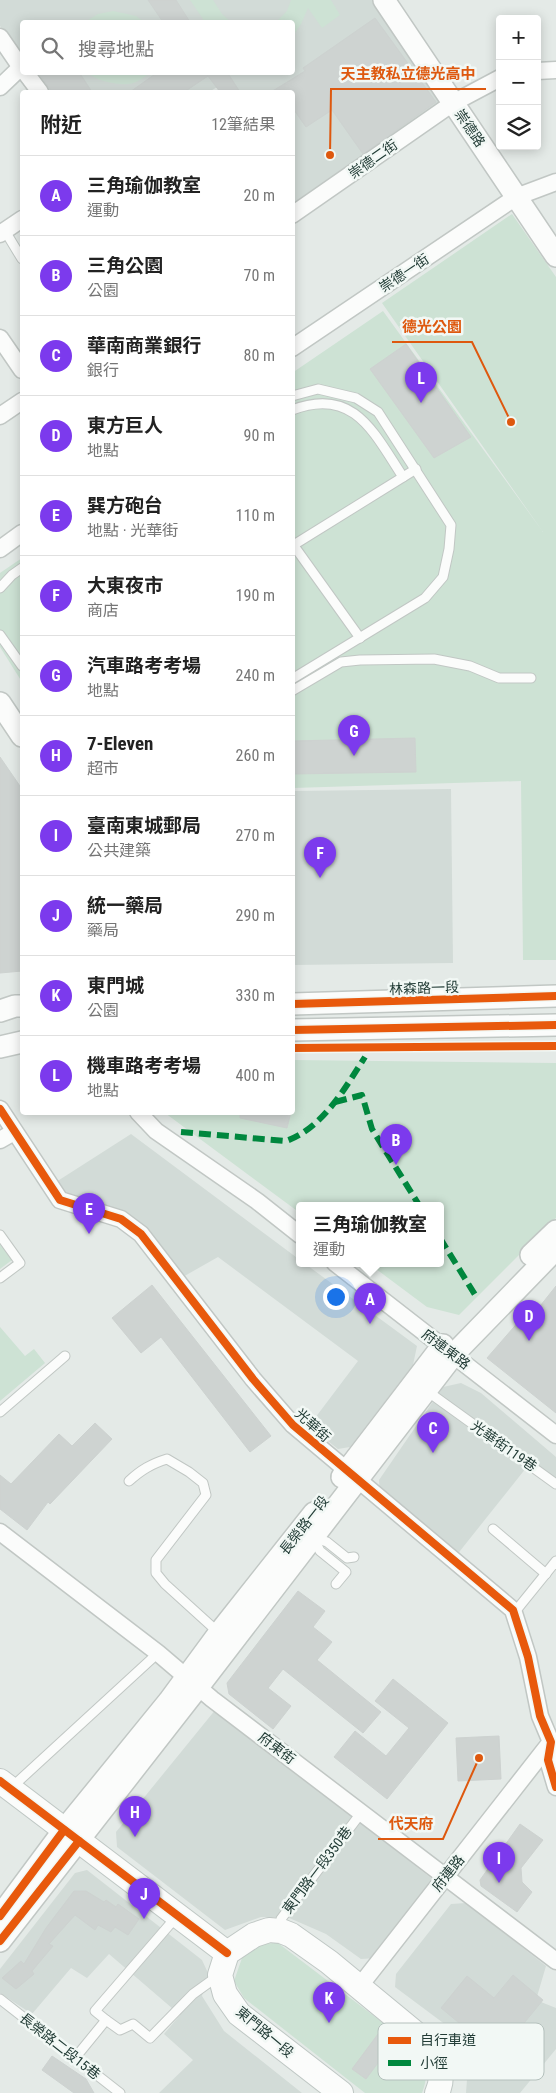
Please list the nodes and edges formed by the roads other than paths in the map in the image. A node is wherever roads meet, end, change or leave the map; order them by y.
1 (391, 2) edge
2 (0, 38) edge
3 (20, 66) edge
4 (556, 70) edge
5 (541, 71) edge
6 (20, 72) edge
7 (27, 75) edge
8 (496, 80) edge
9 (0, 87) edge
10 (38, 90) edge
11 (453, 103) junction
12 (556, 182) edge
13 (516, 197) junction
14 (295, 212) edge
15 (20, 220) edge
16 (2, 233) edge
17 (20, 256) edge
18 (556, 256) edge
19 (0, 338) edge
20 (295, 346) edge
21 (20, 367) edge
22 (295, 395) edge
23 (20, 402) edge
24 (295, 409) edge
25 (0, 416) edge
26 (416, 469) junction
27 (403, 477) junction
28 (20, 535) edge
29 (295, 543) edge
30 (295, 547) edge
31 (0, 549) edge
32 (20, 569) edge
33 (0, 588) edge
34 (0, 635) edge
35 (360, 638) junction
36 (20, 663) edge
37 (295, 677) edge
38 (532, 678) dead end
39 (295, 688) edge
40 (0, 703) edge
41 (20, 733) edge
42 (556, 996) edge
43 (295, 1004) edge
44 (20, 1006) edge
45 (0, 1011) edge
46 (556, 1025) edge
47 (295, 1030) edge
48 (20, 1042) edge
49 (0, 1047) edge
50 (0, 1109) edge
51 (131, 1115) edge
52 (141, 1115) edge
53 (156, 1131) junction
54 (14, 1132) junction
55 (0, 1140) edge
56 (556, 1230) edge
57 (296, 1232) edge
58 (0, 1234) edge
59 (556, 1249) edge
60 (340, 1267) edge
61 (0, 1278) edge
62 (448, 1350) junction
63 (65, 1356) dead end
64 (427, 1391) junction
65 (0, 1412) edge
66 (556, 1435) edge
67 (352, 1476) junction
68 (129, 1481) dead end
69 (556, 1484) edge
70 (494, 1529) dead end
71 (0, 1532) edge
72 (313, 1537) junction
73 (354, 1557) dead end
74 (556, 1562) edge
75 (546, 1574) junction
76 (336, 1584) dead end
77 (514, 1613) junction
78 (219, 1633) junction
79 (158, 1652) junction
80 (192, 1683) junction
81 (553, 1739) edge
82 (5, 1785) edge
83 (556, 1787) edge
84 (361, 1812) junction
85 (72, 1835) junction
86 (446, 1876) junction
87 (0, 1916) edge
88 (177, 1916) junction
89 (281, 1930) junction
90 (0, 1941) edge
91 (556, 1961) edge
92 (224, 1964) junction
93 (359, 1987) junction
94 (0, 1999) edge
95 (106, 2020) junction
96 (403, 2023) edge
97 (75, 2058) junction
98 (440, 2080) edge
99 (331, 2090) edge
100 (120, 2093) edge
101 (437, 2093) edge

1 - 11 street, 崇德路
2 - 3 street
4 - 5 street
6 - 9 street
7 - 10 street
8 - 11 street, 崇德二街
11 - 13 street, 崇德路
11 - 14 street, 崇德二街
12 - 13 street, 崇德一街
13 - 18 street, 崇德路
13 - 20 street, 崇德一街
15 - 16 street
16 - 17 lane
19 - 21 street
22 - 26 lane
23 - 25 street
24 - 27 lane
26 - 27 lane
26 - 35 lane
27 - 29 lane
28 - 31 street
30 - 35 lane
32 - 33 lane
34 - 36 lane
35 - 37 lane
38 - 39 lane
40 - 41 street
42 - 43 street, 林森路一段
44 - 45 street
46 - 47 street
48 - 49 street
50 - 54 street, 光華街
51 - 53 street
52 - 53 street
53 - 57 street
54 - 55 street
54 - 67 street, 光華街
56 - 62 street, 長榮路一段
58 - 61 lane
59 - 62 street, 長榮路一段
60 - 62 street, 府連東路
62 - 64 street, 長榮路一段
62 - 66 street, 府連東路
62 - 67 street, 長榮路一段
63 - 65 lane
64 - 67 street, 長榮路一段
64 - 69 lane, 光華街119巷
67 - 72 street, 長榮路一段
67 - 77 street, 光華街
67 - 78 street, 長榮路一段
68 - 78 lane
70 - 75 lane
71 - 79 street, 府東街
72 - 73 lane
72 - 76 lane
72 - 80 street, 長榮路一段
74 - 75 lane
75 - 77 lane
77 - 81 street, 光華街
78 - 80 street, 長榮路一段
79 - 80 street, 府東街
79 - 82 lane
80 - 84 street, 府東街
80 - 85 street, 長榮路一段
81 - 83 street, 光華街
81 - 86 street, 府連路
82 - 85 main road
84 - 86 street, 府東街
84 - 89 lane, 東門路一段350巷
85 - 87 street
85 - 88 main road
85 - 90 street
86 - 91 street, 府東街
86 - 93 street, 府連路
88 - 92 main road
88 - 95 lane
89 - 92 main road
89 - 93 main road
92 - 95 lane
92 - 99 main road, 東門路一段
93 - 96 main road
94 - 97 lane, 長榮路二段15巷
95 - 97 lane
97 - 100 lane, 長榮路二段15巷
98 - 101 main road

